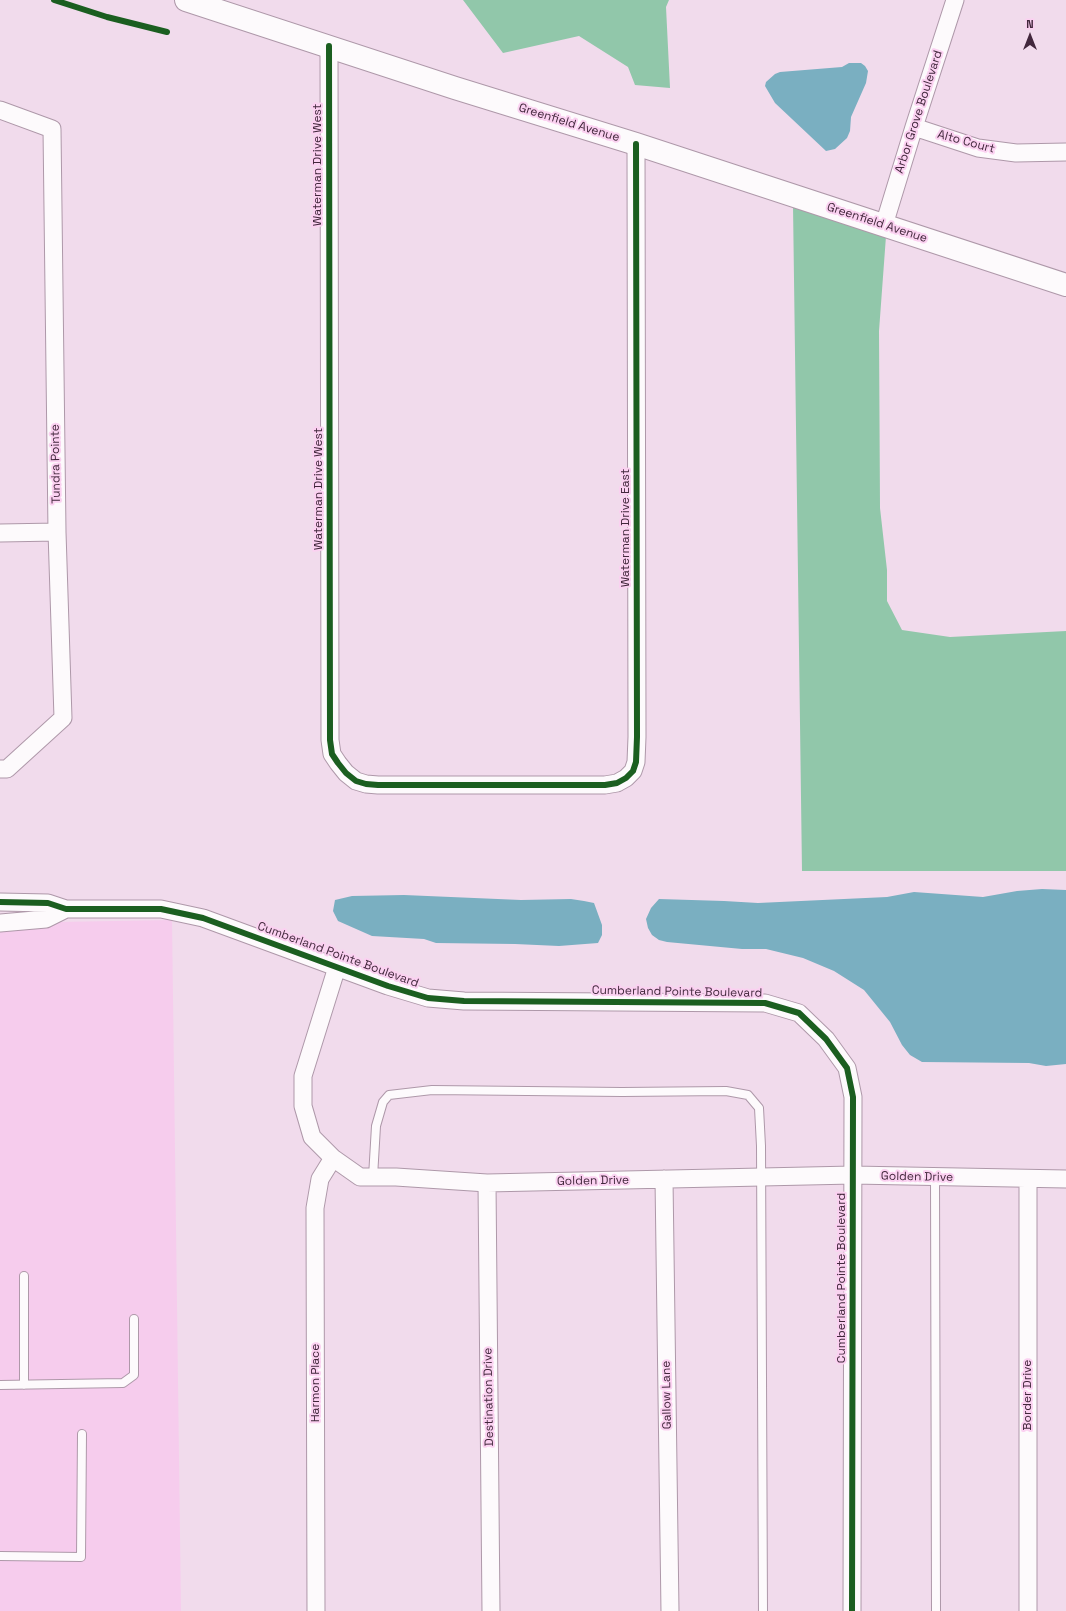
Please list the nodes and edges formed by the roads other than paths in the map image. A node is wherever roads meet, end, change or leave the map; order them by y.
1 (186, 0) edge
2 (956, 0) edge
3 (329, 46) junction
4 (0, 110) edge
5 (914, 127) junction
6 (636, 144) junction
7 (1066, 152) edge
8 (884, 225) junction
9 (1066, 285) edge
10 (57, 532) junction
11 (0, 533) edge
12 (0, 769) edge
13 (496, 784) joint
14 (0, 902) edge
15 (66, 909) junction
16 (0, 923) edge
17 (337, 967) junction
18 (333, 1158) junction
19 (853, 1175) junction
20 (373, 1177) junction
21 (761, 1177) junction
22 (935, 1177) junction
23 (664, 1179) junction
24 (1028, 1179) junction
25 (1066, 1179) edge
26 (487, 1183) junction
27 (24, 1276) dead end
28 (134, 1319) dead end
29 (0, 1385) edge
30 (24, 1385) junction
31 (82, 1434) dead end
32 (0, 1556) edge
33 (316, 1611) edge
34 (491, 1611) edge
35 (670, 1611) edge
36 (763, 1611) edge
37 (852, 1611) edge
38 (936, 1611) edge
39 (1028, 1611) edge

1 - 3 main road, Greenfield Avenue
2 - 5 street, Arbor Grove Boulevard
3 - 6 main road, Greenfield Avenue
3 - 13 street, Waterman Drive West
4 - 10 street, Tundra Pointe
5 - 7 street, Alto Court
5 - 8 street, Arbor Grove Boulevard
6 - 8 main road, Greenfield Avenue
6 - 13 street, Waterman Drive East
8 - 9 main road, Greenfield Avenue
10 - 11 street
10 - 12 street, Tundra Pointe
14 - 15 street, Cumberland Pointe Boulevard
15 - 16 street, Cumberland Pointe Boulevard
15 - 17 street, Cumberland Pointe Boulevard
17 - 18 street, Golden Drive
17 - 19 street, Cumberland Pointe Boulevard
18 - 20 street, Golden Drive
18 - 33 street, Harmon Place
19 - 21 street, Golden Drive
19 - 22 street, Golden Drive
19 - 37 street, Cumberland Pointe Boulevard
20 - 21 lane
20 - 26 street, Golden Drive
21 - 23 street, Golden Drive
21 - 36 lane
22 - 24 street, Golden Drive
22 - 38 lane
23 - 26 street, Golden Drive
23 - 35 street, Gallow Lane
24 - 25 street, Golden Drive
24 - 39 street, Border Drive
26 - 34 street, Destination Drive
27 - 30 lane
28 - 30 lane
29 - 30 lane
31 - 32 lane

